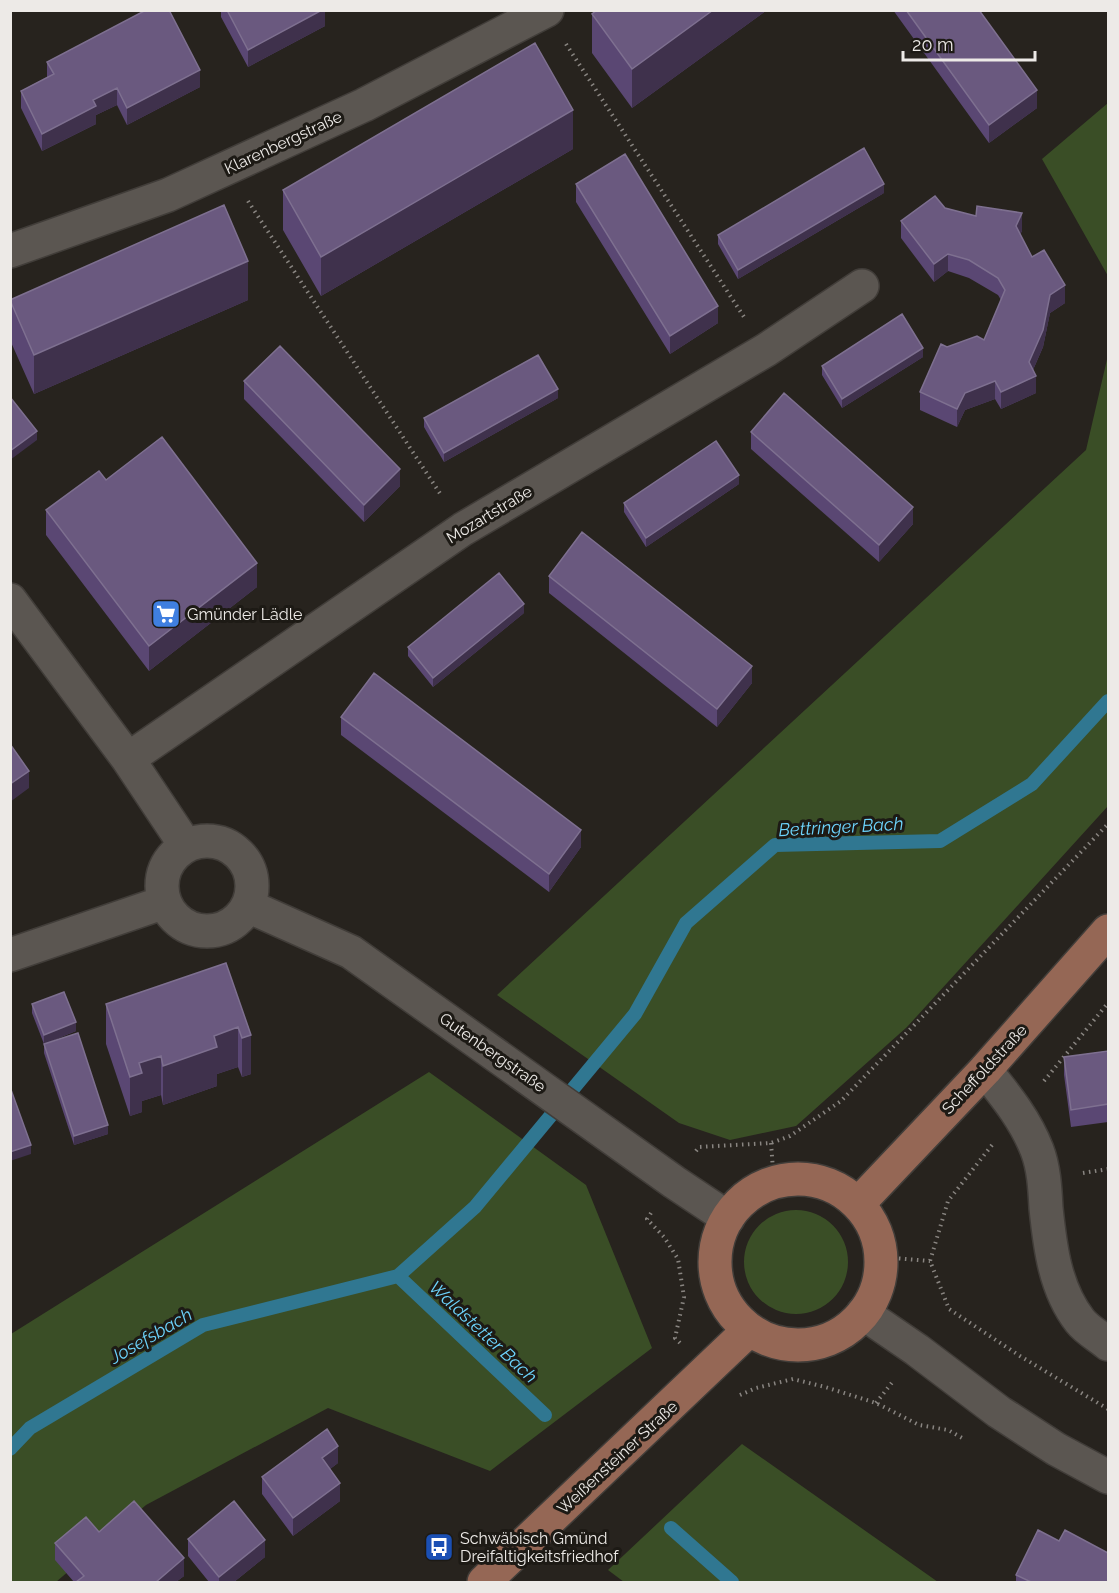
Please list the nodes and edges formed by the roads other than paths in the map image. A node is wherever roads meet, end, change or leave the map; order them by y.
1 (546, 11) edge
2 (10, 251) edge
3 (862, 286) dead end
4 (10, 600) edge
5 (128, 759) junction
6 (186, 846) junction
7 (165, 902) junction
8 (248, 906) junction
9 (1108, 931) edge
10 (10, 956) edge
11 (985, 1070) junction
12 (858, 1204) junction
13 (728, 1218) junction
14 (863, 1313) junction
15 (749, 1330) junction
16 (1108, 1344) edge
17 (1108, 1477) edge
18 (484, 1582) edge

1 - 2 street, Klarenbergstraße
3 - 5 street, Mozartstraße
4 - 5 street
5 - 6 street
6 - 7 street
6 - 8 street
7 - 8 street
7 - 10 street
8 - 13 street, Gutenbergstraße
9 - 11 main road, Scheffoldstraße
11 - 12 main road, Scheffoldstraße
11 - 16 street
12 - 13 main road
12 - 14 main road
13 - 15 main road
14 - 15 main road
14 - 17 street
15 - 18 main road, Weißensteiner Straße

